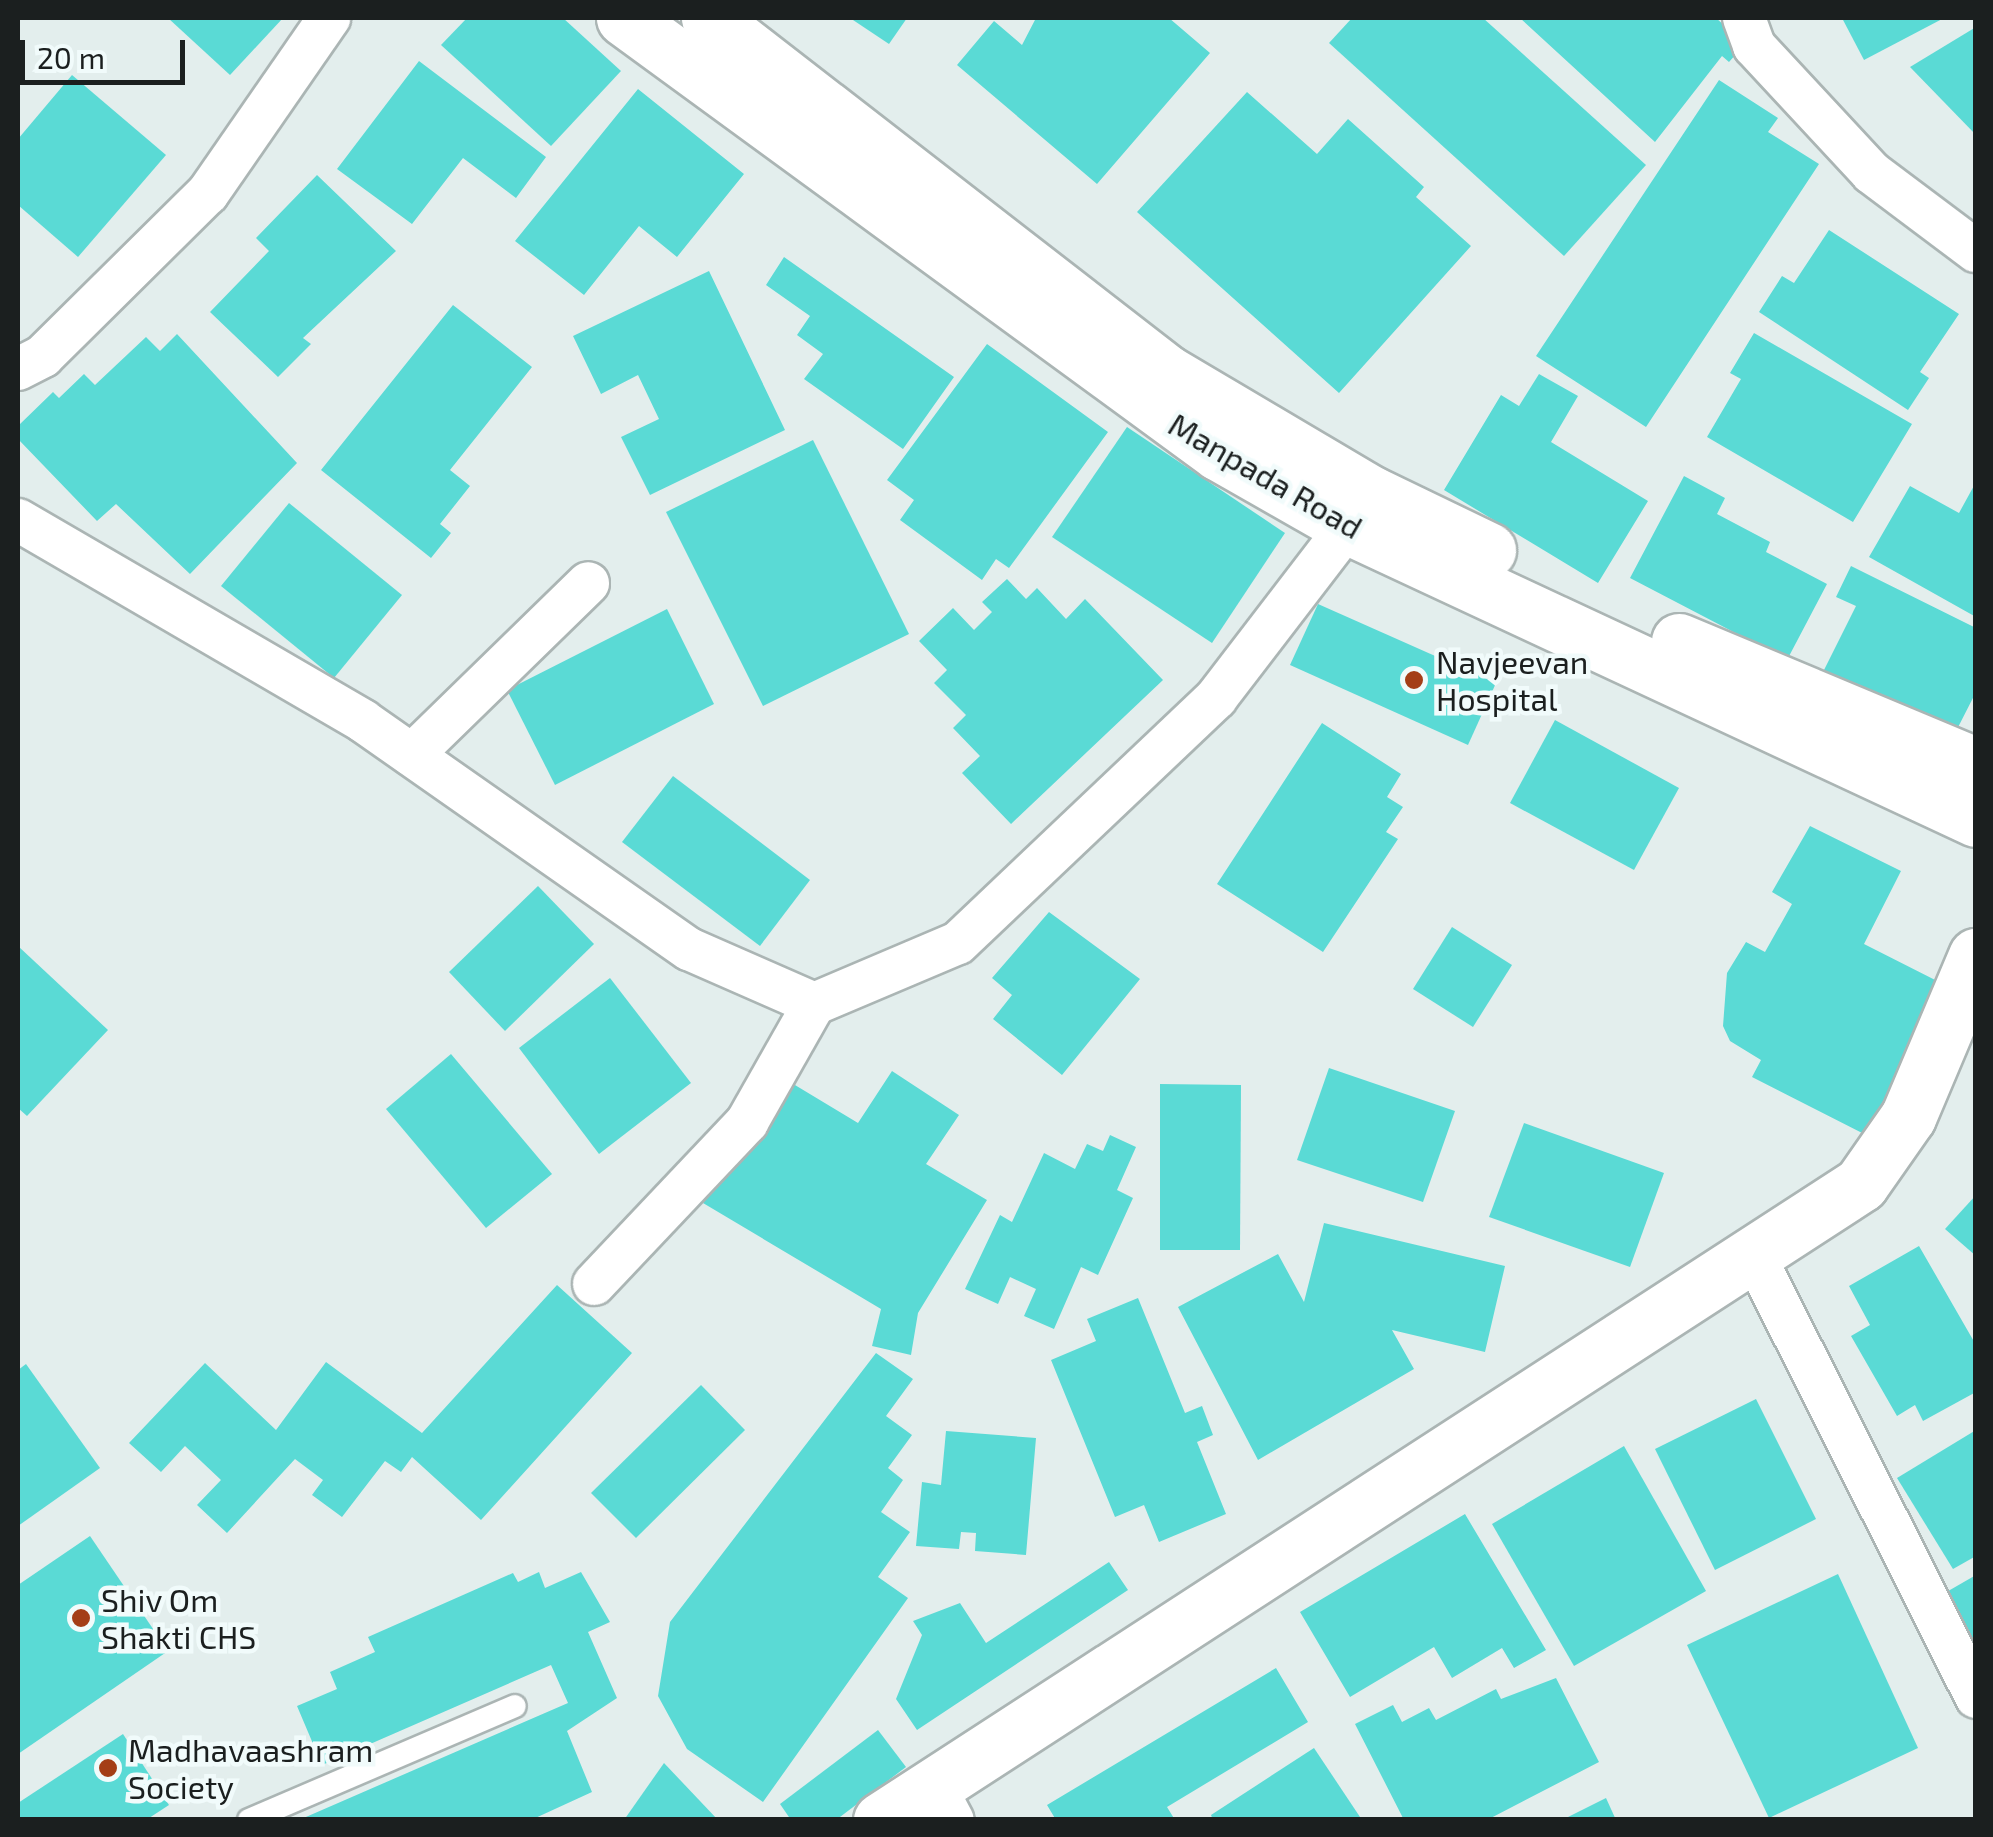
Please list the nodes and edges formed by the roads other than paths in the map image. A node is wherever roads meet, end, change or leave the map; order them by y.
1 (328, 18) edge
2 (624, 18) edge
3 (709, 18) edge
4 (1744, 18) edge
5 (1976, 250) edge
6 (18, 369) edge
7 (1360, 510) junction
8 (18, 520) edge
9 (588, 583) dead end
10 (412, 755) junction
11 (1976, 765) edge
12 (1976, 820) edge
13 (1976, 956) edge
14 (814, 1004) junction
15 (1752, 1253) junction
16 (594, 1284) dead end
17 (1976, 1697) edge
18 (515, 1706) dead end
19 (943, 1802) edge
20 (249, 1820) edge
21 (881, 1820) edge

1 - 6 street
2 - 7 main road, Manpada Road
3 - 7 main road, Manpada Road
4 - 5 street
7 - 11 main road, Manpada Road
7 - 12 main road, Manpada Road
7 - 14 street
8 - 10 street
9 - 10 street
10 - 14 street
13 - 15 main road
14 - 16 street
15 - 17 street
15 - 19 main road
18 - 20 lane
19 - 21 main road

